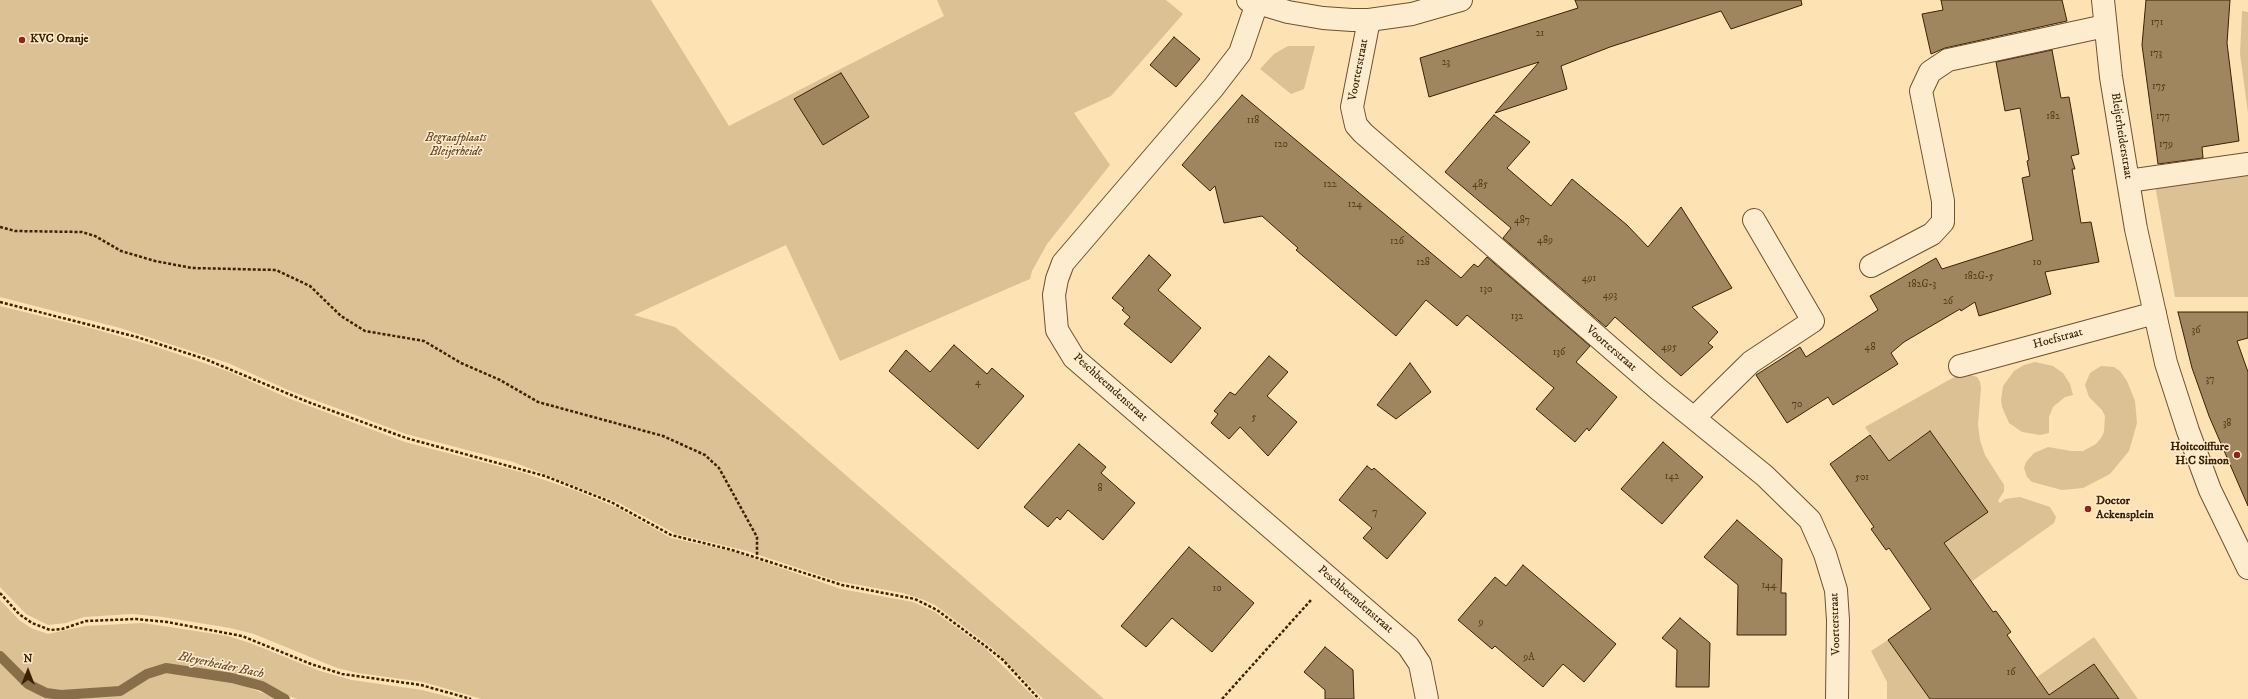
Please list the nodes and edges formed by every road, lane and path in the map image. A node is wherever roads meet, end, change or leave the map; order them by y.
1 (1461, 0) edge
2 (2103, 0) edge
3 (1252, 1) edge
4 (1369, 20) junction
5 (2105, 26) junction
6 (2248, 164) edge
7 (2128, 181) junction
8 (1754, 220) dead end
9 (0, 227) edge
10 (1871, 266) dead end
11 (0, 302) edge
12 (2155, 313) junction
13 (1960, 366) dead end
14 (1694, 418) junction
15 (757, 557) junction
16 (2248, 568) edge
17 (1330, 578) junction
18 (0, 593) edge
19 (471, 699) edge
20 (1039, 699) edge
21 (1222, 699) edge
22 (1427, 699) edge
23 (1837, 699) edge

1 - 4 street
2 - 5 street, Bleijerheiderstraat
3 - 4 street
3 - 17 street, Peschbeemdenstraat
4 - 14 street, Voorterstraat
5 - 7 street, Bleijerheiderstraat
5 - 10 street
6 - 7 street
7 - 12 street, Bleijerheiderstraat
8 - 14 street
9 - 15 path
11 - 15 path
12 - 13 street, Hoefstraat
12 - 16 street
14 - 23 street, Voorterstraat
15 - 20 path
17 - 21 path
17 - 22 street, Peschbeemdenstraat
18 - 19 path

